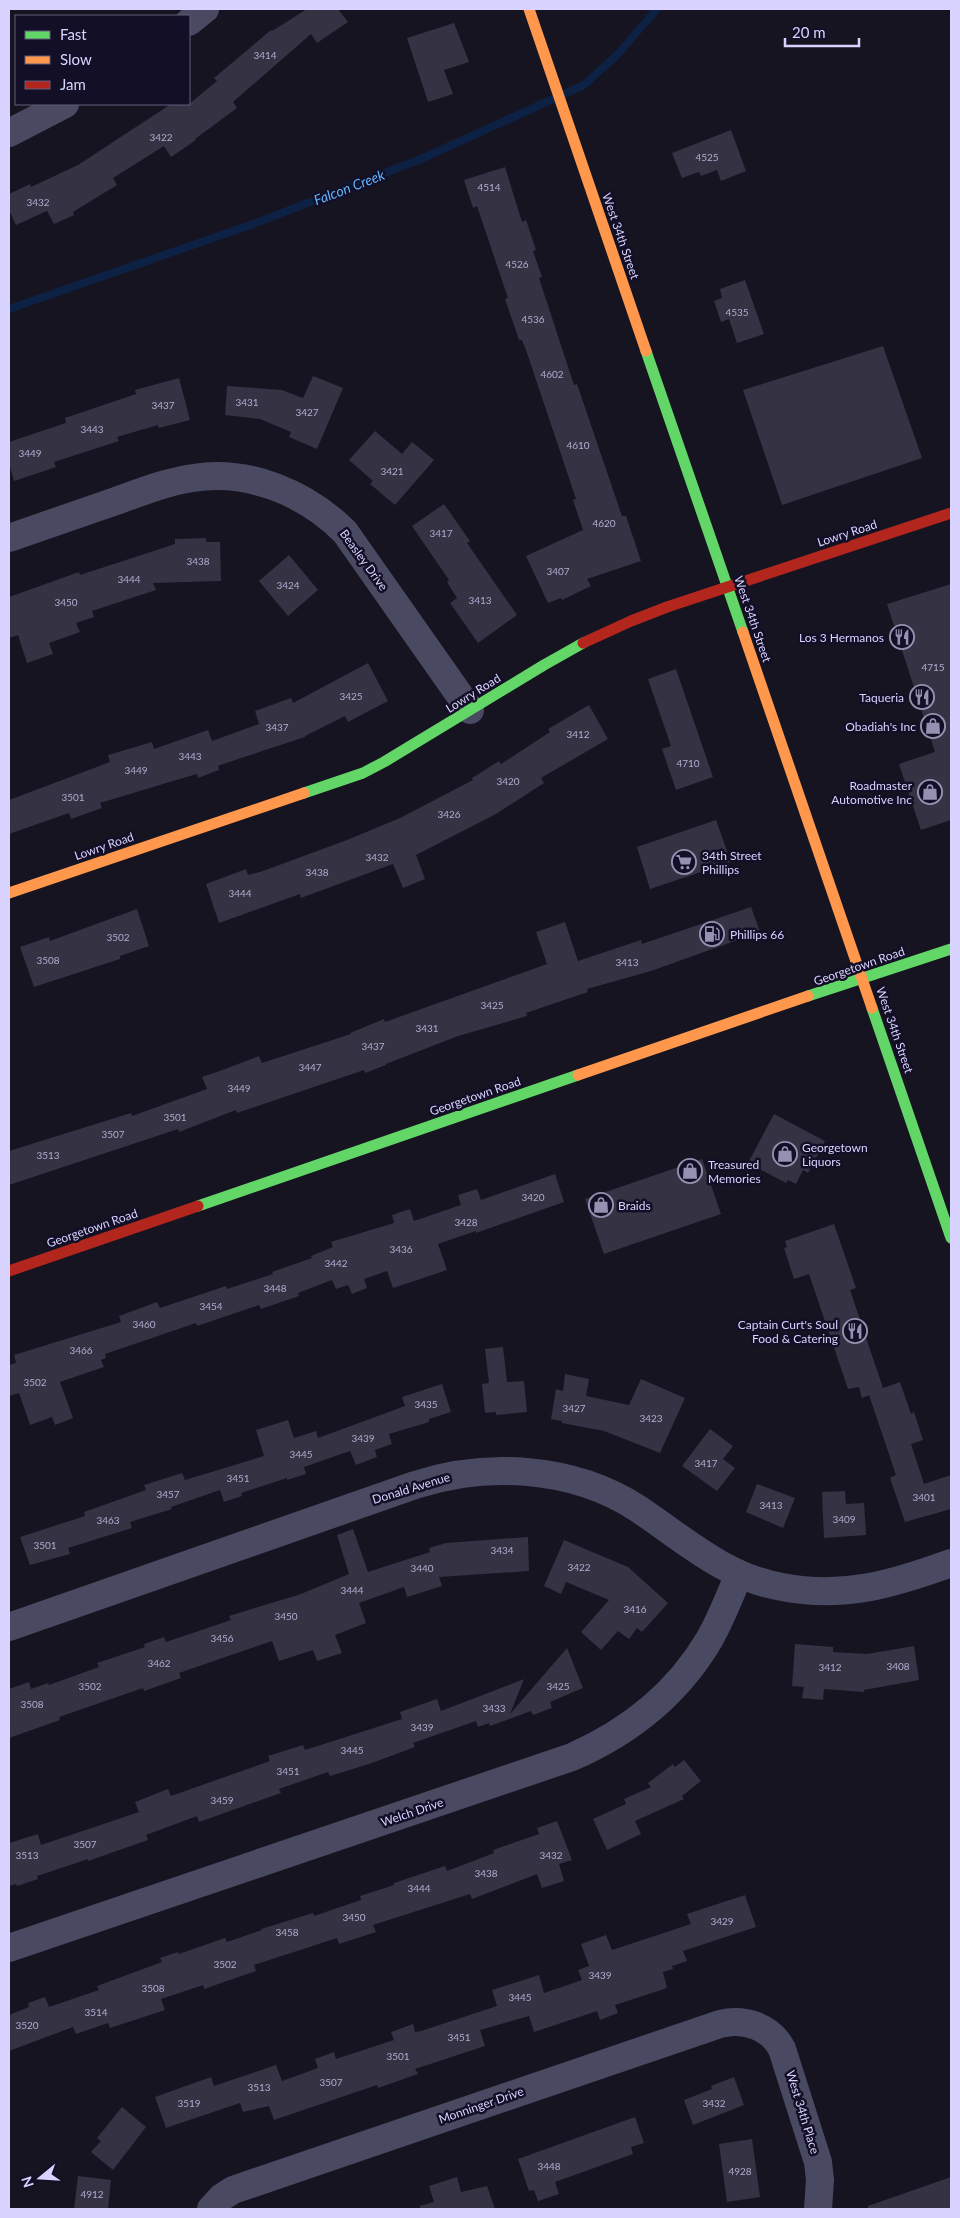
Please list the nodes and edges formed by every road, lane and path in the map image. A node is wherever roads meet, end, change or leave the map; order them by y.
1 (205, 9) edge
2 (529, 9) edge
3 (190, 21) edge
4 (63, 105) edge
5 (9, 133) edge
6 (951, 513) edge
7 (9, 538) edge
8 (728, 588) junction
9 (470, 710) junction
10 (9, 893) edge
11 (951, 949) edge
12 (863, 978) junction
13 (951, 1238) edge
14 (9, 1271) edge
15 (951, 1564) edge
16 (739, 1574) junction
17 (9, 1627) edge
18 (9, 1948) edge
19 (759, 2026) joint
20 (211, 2209) edge
21 (818, 2209) edge

1 - 3 street
2 - 8 street, West 34th Street
4 - 5 street
6 - 8 street, Lowry Road
7 - 9 street, Beasley Drive
8 - 9 street, Lowry Road
8 - 12 street, West 34th Street
9 - 10 street, Lowry Road
11 - 12 street, Georgetown Road
12 - 13 street, West 34th Street
12 - 14 street, Georgetown Road
15 - 16 street, Donald Avenue
16 - 17 street, Donald Avenue
16 - 18 street, Welch Drive
19 - 20 street, Monninger Drive
19 - 21 street, West 34th Place

